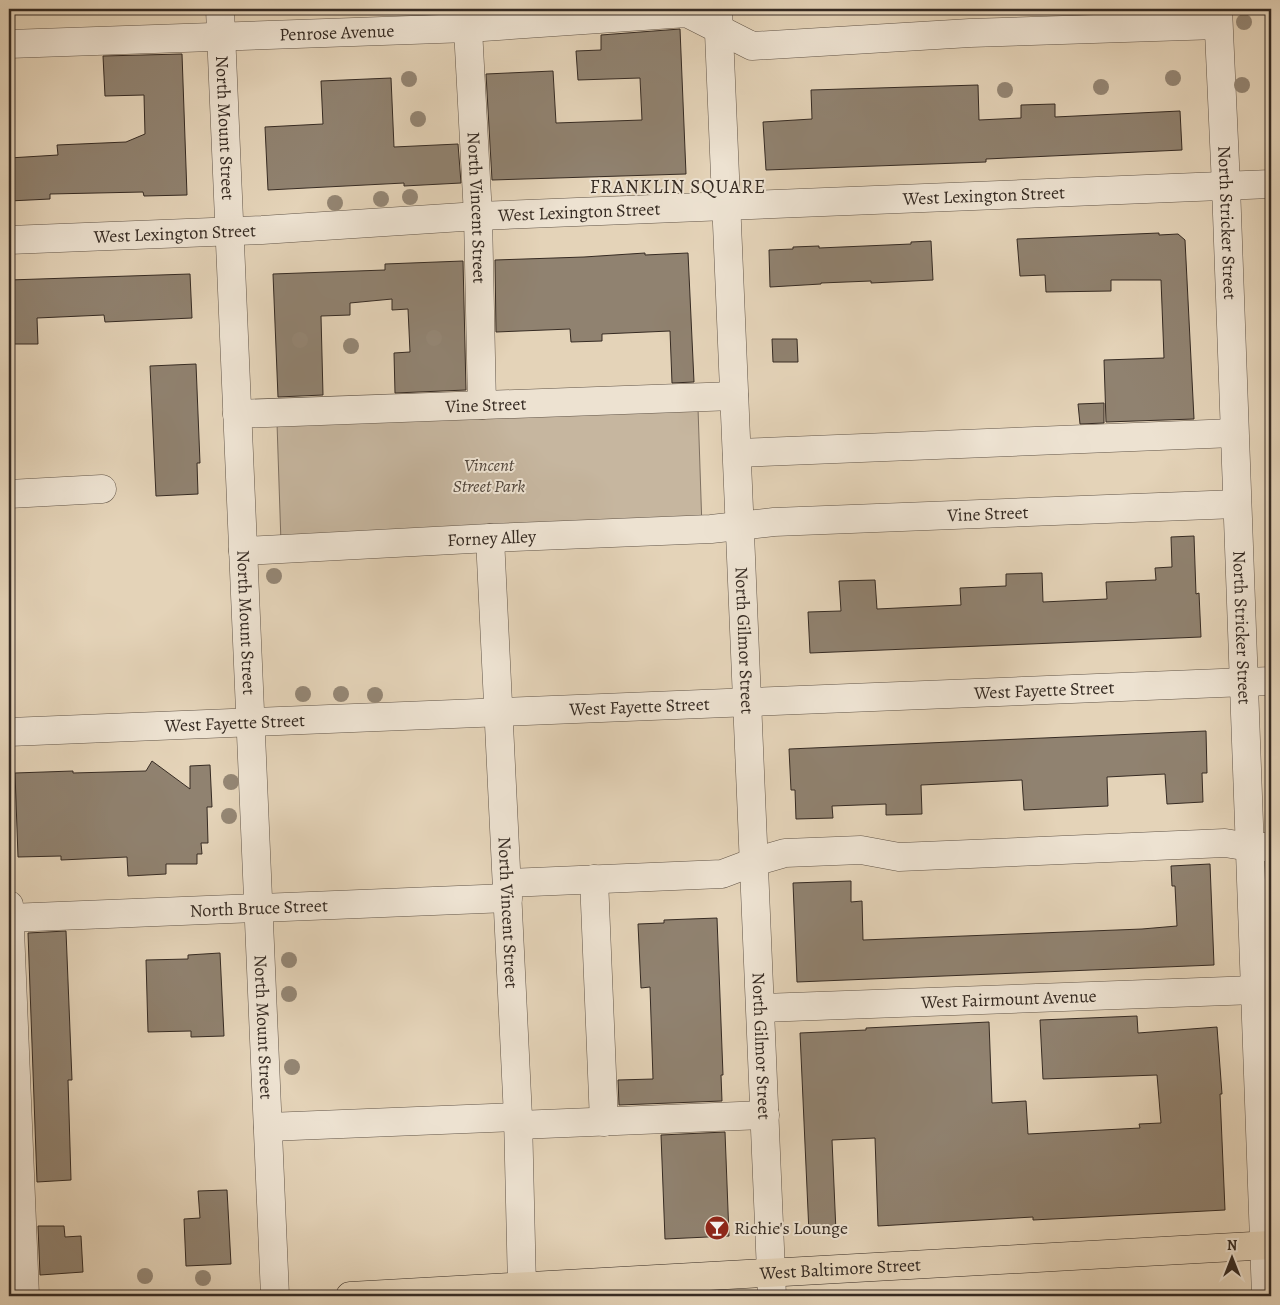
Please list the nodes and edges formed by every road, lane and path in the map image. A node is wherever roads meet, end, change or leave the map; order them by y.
1 (220, 9) edge
2 (1218, 17) edge
3 (468, 18) edge
4 (718, 19) edge
5 (221, 37) junction
6 (9, 44) edge
7 (1271, 184) edge
8 (1226, 186) junction
9 (726, 207) junction
10 (478, 216) junction
11 (230, 231) junction
12 (9, 240) edge
13 (734, 396) junction
14 (482, 405) junction
15 (237, 414) junction
16 (1234, 434) junction
17 (737, 453) junction
18 (102, 489) dead end
19 (9, 494) edge
20 (1237, 504) junction
21 (740, 526) junction
22 (490, 538) junction
23 (243, 551) junction
24 (1271, 681) edge
25 (1244, 682) junction
26 (747, 703) junction
27 (499, 712) junction
28 (251, 722) junction
29 (9, 732) edge
30 (1260, 847) edge
31 (754, 862) junction
32 (594, 879) junction
33 (507, 891) junction
34 (9, 905) edge
35 (259, 908) junction
36 (9, 918) edge
37 (10, 982) edge
38 (1255, 990) junction
39 (760, 1008) junction
40 (12, 1083) edge
41 (765, 1114) junction
42 (518, 1121) junction
43 (604, 1122) junction
44 (268, 1127) junction
45 (1268, 1245) edge
46 (772, 1285) edge
47 (522, 1287) junction
48 (25, 1296) edge
49 (275, 1296) edge
50 (350, 1296) edge
51 (752, 1296) edge
52 (1266, 1296) edge

1 - 5 street, North Mount Street
2 - 4 street, Penrose Avenue
2 - 8 street, North Stricker Street
3 - 4 street, Penrose Avenue
3 - 5 street, Penrose Avenue
3 - 10 street, North Vincent Street
4 - 9 street, North Gilmor Street
5 - 6 street, Penrose Avenue
5 - 11 street, North Mount Street
7 - 8 street, West Lexington Street
8 - 9 street, West Lexington Street
8 - 16 street, North Stricker Street
9 - 10 street, West Lexington Street
9 - 13 street, North Gilmor Street
10 - 11 street, West Lexington Street
10 - 14 street, North Vincent Street
11 - 12 street, West Lexington Street
11 - 15 street, North Mount Street
13 - 14 street, Vine Street
13 - 17 street, North Gilmor Street
14 - 15 street, Vine Street
15 - 23 street, North Mount Street
16 - 17 street
16 - 20 street, North Stricker Street
17 - 21 street, North Gilmor Street
18 - 19 street
20 - 21 street, Vine Street
20 - 25 street, North Stricker Street
21 - 22 street, Forney Alley
21 - 26 street, North Gilmor Street
22 - 23 street, Forney Alley
22 - 27 street, North Vincent Street
23 - 28 street, North Mount Street
24 - 25 street, West Fayette Street
25 - 26 street, West Fayette Street
25 - 30 street, North Stricker Street
26 - 27 street, West Fayette Street
26 - 31 street, North Gilmor Street
27 - 28 street, West Fayette Street
27 - 33 street, North Vincent Street
28 - 29 street, West Fayette Street
28 - 35 street, North Mount Street
30 - 31 street, North Bruce Street
30 - 38 street, North Stricker Street
31 - 32 street, North Bruce Street
31 - 39 street, North Gilmor Street
32 - 33 street, North Bruce Street
32 - 43 street
33 - 35 street, North Bruce Street
33 - 42 street, North Vincent Street
34 - 36 street
35 - 36 street, North Bruce Street
35 - 44 street, North Mount Street
36 - 37 street
37 - 40 street
38 - 39 street, West Fairmount Avenue
38 - 45 street, North Stricker Street
39 - 41 street, North Gilmor Street
40 - 48 street
41 - 43 street
41 - 46 street, North Gilmor Street
42 - 43 street
42 - 44 street
42 - 47 street, North Vincent Street
44 - 49 street, North Mount Street
45 - 46 main road, West Baltimore Street
45 - 52 street, North Stricker Street
46 - 47 main road, West Baltimore Street
46 - 51 street
47 - 50 main road, West Baltimore Street

